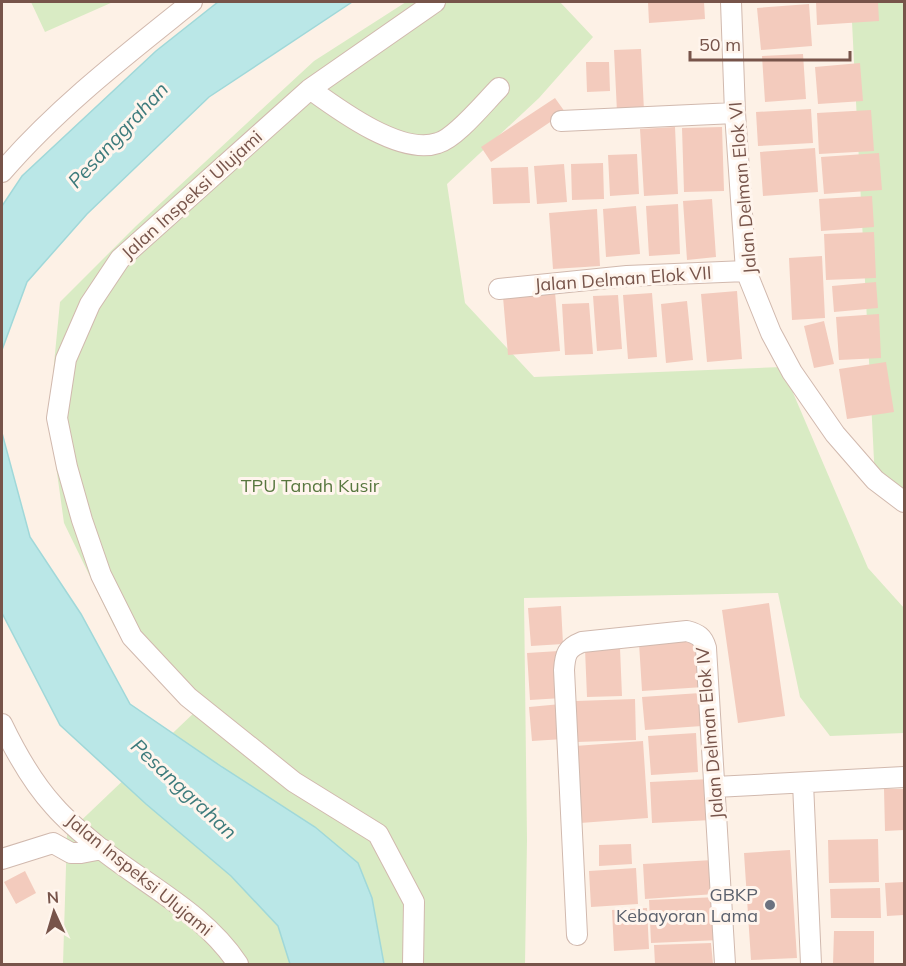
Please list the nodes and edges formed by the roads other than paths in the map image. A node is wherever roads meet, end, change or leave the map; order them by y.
1 (192, 2) edge
2 (435, 2) edge
3 (730, 2) edge
4 (499, 88) dead end
5 (310, 89) junction
6 (735, 113) junction
7 (561, 121) dead end
8 (2, 172) edge
9 (746, 271) junction
10 (499, 289) dead end
11 (904, 502) edge
12 (2, 724) edge
13 (904, 777) edge
14 (803, 783) junction
15 (715, 787) junction
16 (102, 849) junction
17 (2, 859) edge
18 (577, 935) dead end
19 (238, 964) edge
20 (413, 964) edge
21 (725, 964) edge
22 (811, 964) edge

1 - 8 street
2 - 5 street, Jalan Inspeksi Ulujami
3 - 6 street, Jalan Delman Elok VI
4 - 5 street
5 - 20 street, Jalan Inspeksi Ulujami
6 - 7 street
6 - 9 street, Jalan Delman Elok VI
9 - 10 street, Jalan Delman Elok VII
9 - 11 street, Jalan Delman Elok VI
12 - 16 street, Jalan Inspeksi Ulujami
13 - 14 street
14 - 15 street
14 - 22 street
15 - 18 street, Jalan Delman Elok IV
15 - 21 street, Jalan Delman Elok IV
16 - 17 street
16 - 19 street, Jalan Inspeksi Ulujami

